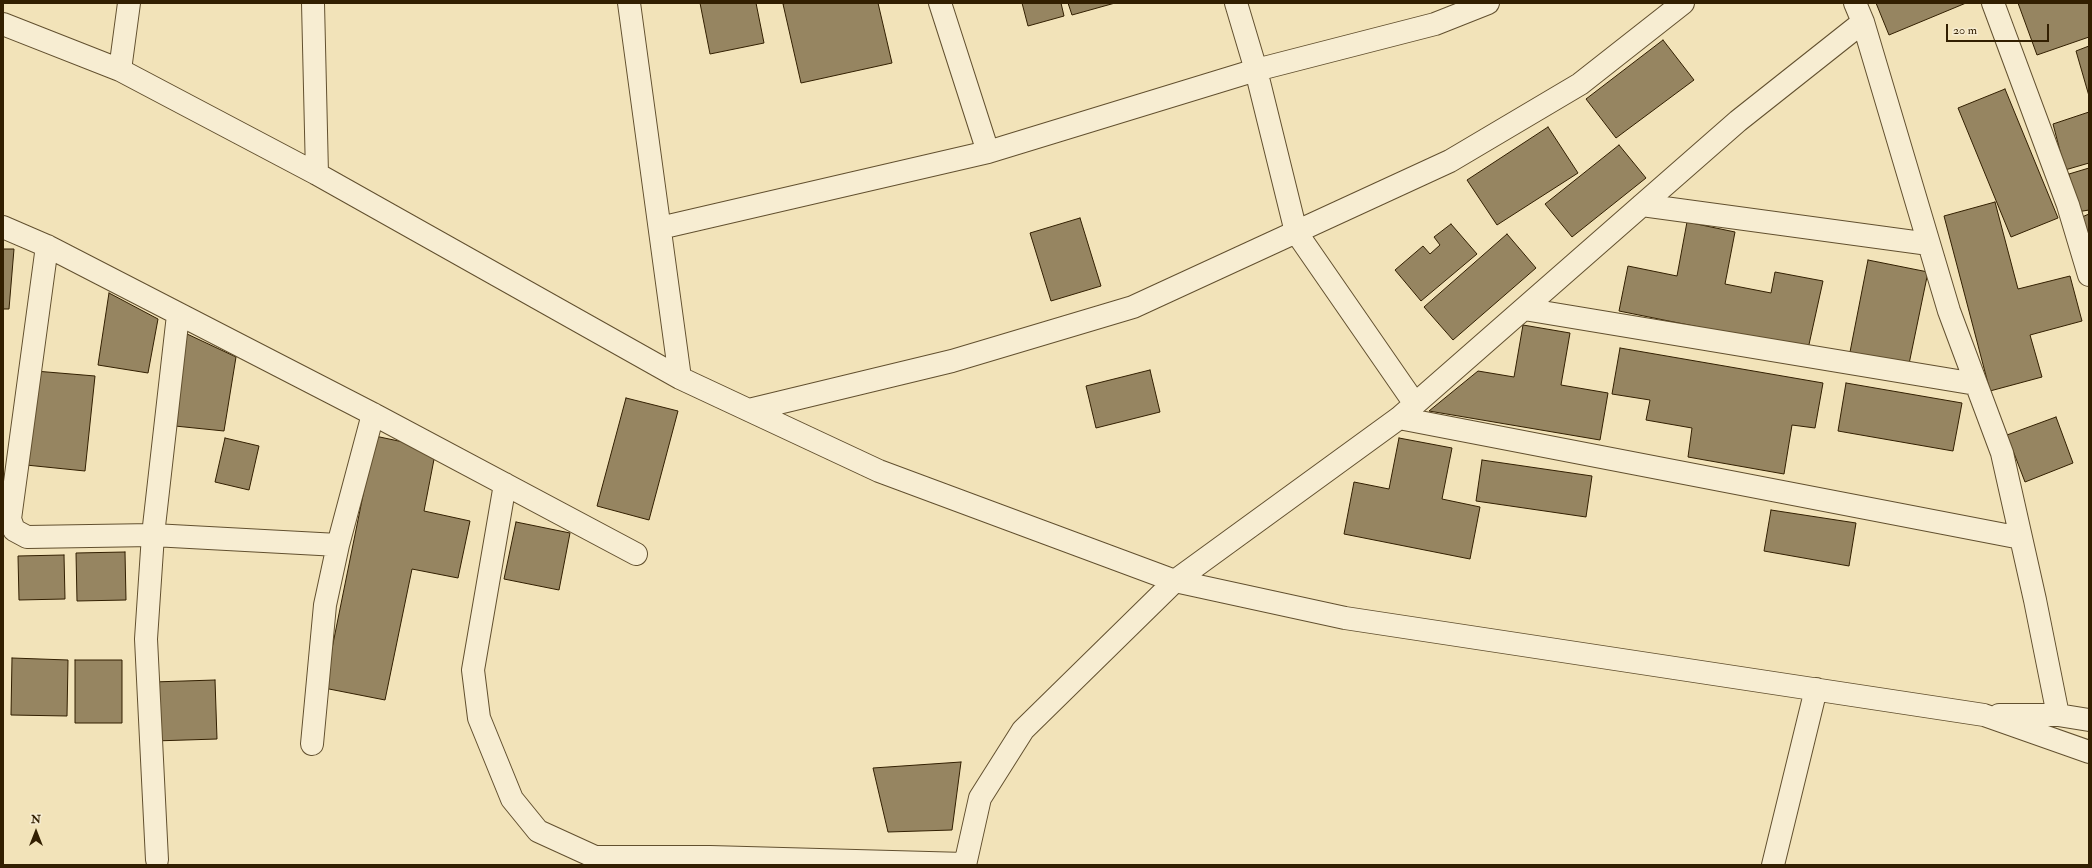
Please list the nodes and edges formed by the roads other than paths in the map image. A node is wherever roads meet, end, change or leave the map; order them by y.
1 (129, 3) edge
2 (313, 3) edge
3 (629, 3) edge
4 (940, 3) edge
5 (1236, 3) edge
6 (1488, 3) edge
7 (1683, 3) edge
8 (1992, 3) edge
9 (1859, 13) edge
10 (3, 24) edge
11 (120, 70) junction
12 (1256, 70) junction
13 (988, 152) junction
14 (317, 174) junction
15 (1642, 205) junction
16 (3, 228) edge
17 (660, 228) junction
18 (1296, 232) junction
19 (1929, 244) junction
20 (47, 246) junction
21 (2089, 275) edge
22 (1524, 309) junction
23 (178, 314) junction
24 (680, 378) junction
25 (1976, 384) junction
26 (749, 410) junction
27 (1407, 411) junction
28 (373, 414) junction
29 (505, 484) junction
30 (153, 535) junction
31 (2021, 538) junction
32 (338, 545) junction
33 (636, 554) dead end
34 (1175, 581) junction
35 (1816, 689) junction
36 (1984, 715) junction
37 (2058, 715) junction
38 (2089, 720) edge
39 (312, 744) dead end
40 (2089, 752) edge
41 (157, 860) dead end
42 (965, 864) edge
43 (1773, 865) edge

1 - 11 street
2 - 14 street
3 - 17 street
4 - 13 street
5 - 12 street
6 - 12 street
7 - 18 street
8 - 21 street
9 - 15 street
9 - 19 street
10 - 11 street
11 - 14 street
12 - 13 street
12 - 18 street
13 - 17 street
14 - 24 street
15 - 19 street
15 - 22 street
16 - 20 street
17 - 24 street
18 - 26 street
18 - 27 street
19 - 25 street
20 - 23 street
20 - 30 street
22 - 25 street
22 - 27 street
23 - 28 street
23 - 30 street
24 - 26 street
25 - 31 street
26 - 34 street
27 - 31 street
27 - 34 street
28 - 29 street
28 - 32 street
29 - 33 street
29 - 42 street
30 - 32 street
30 - 41 street
31 - 37 street
32 - 39 street
34 - 35 street
34 - 42 street
35 - 36 street
35 - 43 street
36 - 37 street
36 - 40 street
37 - 38 street

